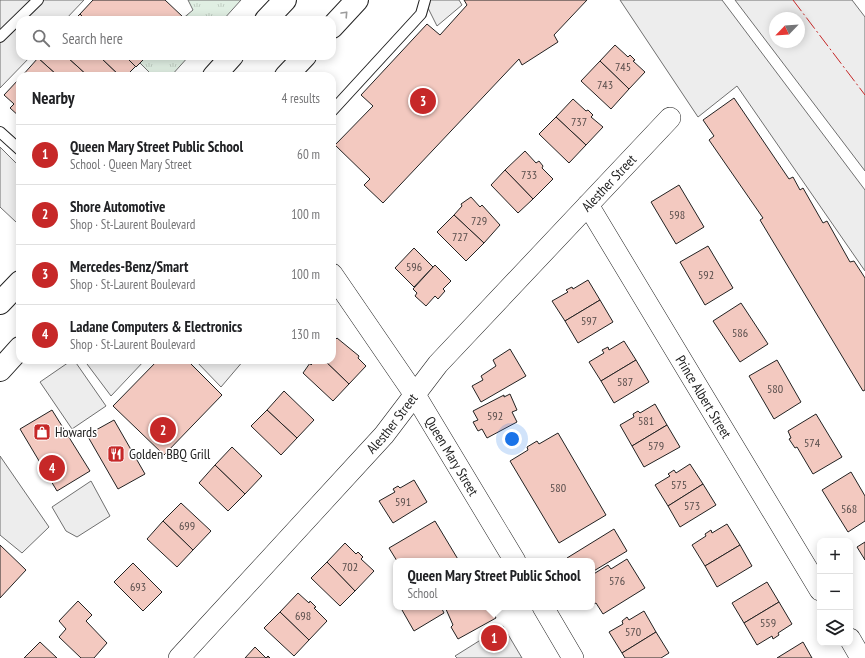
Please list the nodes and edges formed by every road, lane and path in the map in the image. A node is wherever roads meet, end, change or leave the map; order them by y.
1 (38, 0) edge
2 (285, 0) edge
3 (357, 0) edge
4 (425, 0) edge
5 (22, 16) edge
6 (270, 16) edge
7 (16, 21) edge
8 (336, 23) edge
9 (0, 37) edge
10 (228, 60) edge
11 (301, 60) edge
12 (218, 72) edge
13 (290, 72) edge
14 (336, 107) edge
15 (670, 118) dead end
16 (0, 132) edge
17 (16, 146) edge
18 (588, 205) junction
19 (336, 280) edge
20 (16, 286) edge
21 (0, 303) edge
22 (16, 352) edge
23 (0, 370) edge
24 (416, 395) junction
25 (513, 558) edge
26 (817, 585) edge
27 (545, 610) edge
28 (853, 644) edge
29 (179, 658) edge
30 (573, 658) edge
31 (861, 658) edge

1 - 5 lane
2 - 6 main road
8 -> 3 main road
4 - 14 lane
7 - 9 lane
10 - 12 main road
11 - 13 main road
15 - 18 street, Alesther Street
16 - 17 lane
18 - 24 street, Alesther Street
18 - 26 street, Prince Albert Street
19 - 24 street, Queen Mary Street
20 - 21 main road
22 - 23 main road
24 - 25 street, Queen Mary Street
24 - 29 street, Alesther Street
27 - 30 street
28 - 31 street

